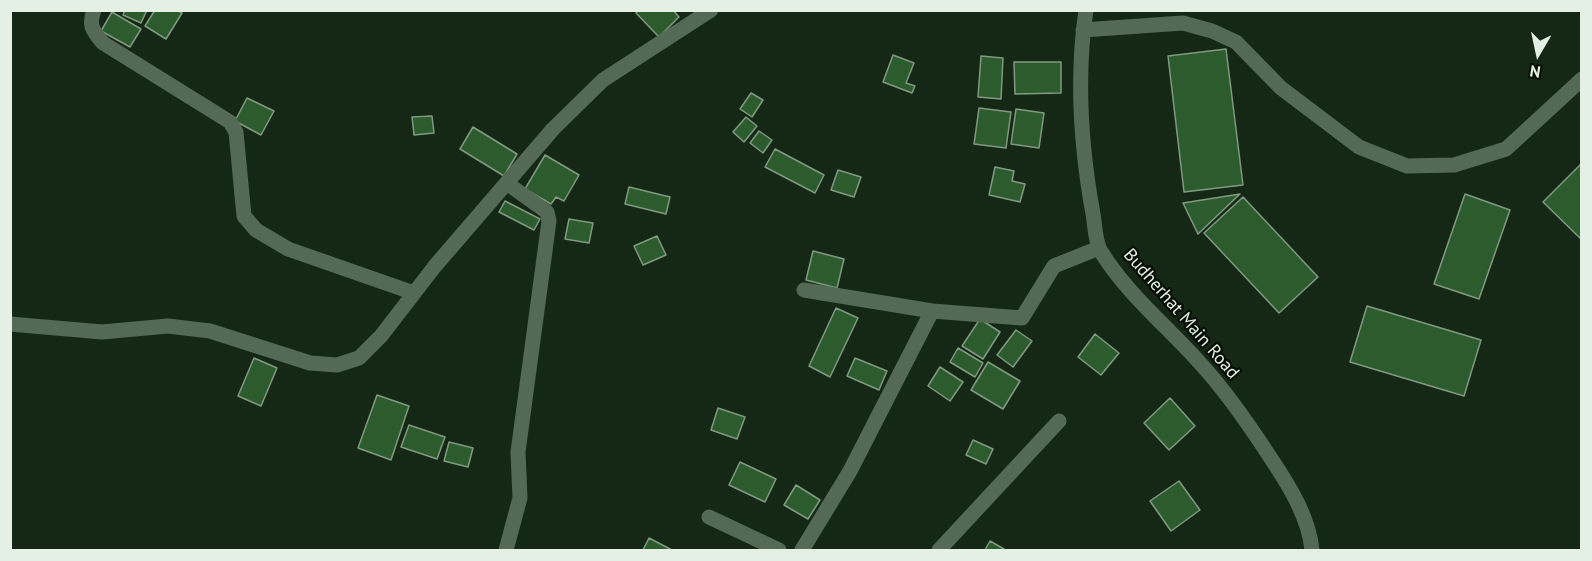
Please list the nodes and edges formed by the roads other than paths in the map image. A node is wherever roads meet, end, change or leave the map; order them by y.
1 (94, 10) edge
2 (711, 10) edge
3 (1086, 10) edge
4 (1083, 30) junction
5 (1581, 79) edge
6 (508, 184) junction
7 (1099, 248) junction
8 (804, 290) dead end
9 (414, 292) junction
10 (932, 311) junction
11 (10, 324) edge
12 (1059, 421) dead end
13 (709, 517) dead end
14 (506, 550) edge
15 (779, 550) edge
16 (802, 550) edge
17 (939, 550) edge
18 (1312, 550) edge

1 - 9 street
2 - 6 street
3 - 4 street, Budherhat Main Road
4 - 5 street
4 - 7 street, Budherhat Main Road
6 - 9 street
6 - 14 street
7 - 10 street
7 - 18 street, Budherhat Main Road
8 - 10 street
9 - 11 street
10 - 16 street
12 - 17 street
13 - 15 street

